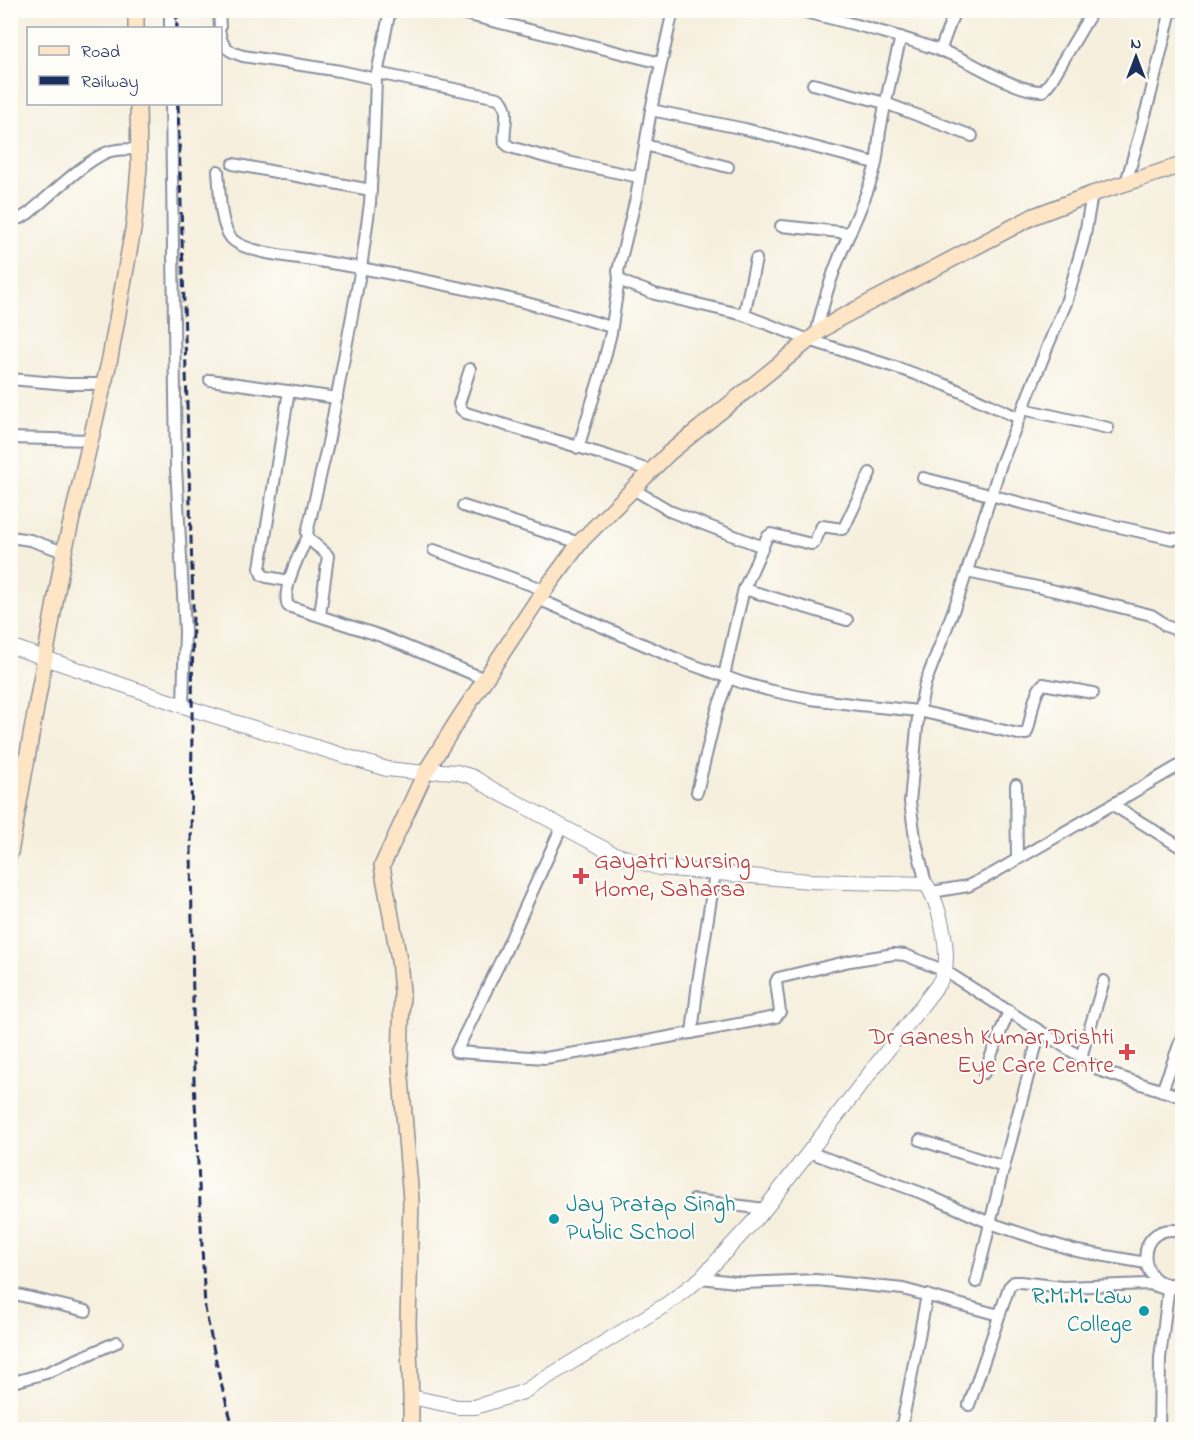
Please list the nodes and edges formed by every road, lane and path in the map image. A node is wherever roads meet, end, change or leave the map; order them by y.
1 (136, 10) edge
2 (170, 10) edge
3 (219, 10) edge
4 (390, 10) edge
5 (445, 10) edge
6 (673, 10) edge
7 (797, 10) edge
8 (956, 10) edge
9 (1093, 10) edge
10 (1171, 10) edge
11 (136, 27) edge
12 (170, 27) edge
13 (220, 27) edge
14 (901, 37) junction
15 (222, 41) edge
16 (940, 51) junction
17 (661, 63) junction
18 (376, 76) junction
19 (813, 84) dead end
20 (885, 104) junction
21 (138, 105) edge
22 (171, 105) edge
23 (651, 110) junction
24 (972, 136) dead end
25 (645, 145) junction
26 (139, 149) junction
27 (875, 163) junction
28 (233, 164) dead end
29 (1182, 165) edge
30 (728, 167) dead end
31 (218, 171) dead end
32 (639, 177) junction
33 (1126, 183) junction
34 (371, 190) junction
35 (1092, 194) junction
36 (10, 219) edge
37 (782, 226) dead end
38 (850, 233) junction
39 (756, 259) dead end
40 (361, 268) junction
41 (619, 279) junction
42 (744, 315) junction
43 (612, 327) junction
44 (813, 337) junction
45 (470, 369) dead end
46 (10, 379) edge
47 (210, 380) dead end
48 (104, 384) junction
49 (289, 391) junction
50 (337, 398) junction
51 (1021, 413) junction
52 (1108, 428) dead end
53 (10, 438) edge
54 (91, 441) junction
55 (578, 448) junction
56 (651, 471) junction
57 (870, 473) dead end
58 (923, 478) dead end
59 (633, 489) junction
60 (992, 495) junction
61 (463, 506) dead end
62 (10, 537) edge
63 (308, 537) junction
64 (1182, 538) edge
65 (580, 543) junction
66 (763, 547) junction
67 (434, 550) dead end
68 (64, 552) junction
69 (967, 572) junction
70 (289, 581) junction
71 (744, 589) junction
72 (542, 594) junction
73 (320, 615) junction
74 (848, 620) dead end
75 (1182, 632) edge
76 (10, 646) edge
77 (44, 658) junction
78 (727, 677) junction
79 (485, 679) junction
80 (1093, 693) dead end
81 (183, 706) junction
82 (919, 711) junction
83 (1182, 764) edge
84 (425, 773) junction
85 (1016, 785) dead end
86 (697, 792) dead end
87 (1113, 805) junction
88 (562, 826) junction
89 (1182, 848) edge
90 (10, 853) edge
91 (1017, 860) junction
92 (715, 873) junction
93 (929, 888) junction
94 (945, 971) junction
95 (1104, 981) dead end
96 (1009, 1011) junction
97 (1041, 1031) junction
98 (692, 1033) junction
99 (1182, 1037) edge
100 (1081, 1057) junction
101 (984, 1073) dead end
102 (1162, 1092) junction
103 (1182, 1097) edge
104 (920, 1140) dead end
105 (809, 1152) junction
106 (1004, 1167) junction
107 (694, 1200) dead end
108 (765, 1209) junction
109 (990, 1223) junction
110 (1182, 1231) edge
111 (1146, 1263) junction
112 (701, 1278) junction
113 (976, 1282) dead end
114 (1182, 1282) edge
115 (1169, 1287) junction
116 (10, 1293) edge
117 (927, 1295) junction
118 (87, 1311) dead end
119 (999, 1315) junction
120 (117, 1342) dead end
121 (10, 1383) edge
122 (411, 1397) junction
123 (969, 1405) dead end
124 (411, 1430) edge
125 (901, 1430) edge
126 (1159, 1430) edge

1 - 11 main road
2 - 12 street
3 - 13 street
4 - 18 street
5 - 17 street
6 - 17 street
7 - 14 street
8 - 16 street
9 - 16 street
10 - 33 street
14 - 16 street
14 - 20 street
15 - 18 street
17 - 23 street
18 - 32 street
18 - 34 street
19 - 20 street
20 - 24 street
20 - 27 street
21 - 26 main road
22 - 81 street
23 - 25 street
23 - 27 street
25 - 30 street
25 - 32 street
26 - 36 street
26 - 48 main road
27 - 38 street
28 - 34 street
29 - 33 main road
31 - 40 street
32 - 41 street
33 - 35 main road
34 - 40 street
35 - 44 main road
35 - 51 street
37 - 38 street
38 - 44 street
39 - 42 street
40 - 43 street
40 - 50 street
41 - 42 street
41 - 43 street
42 - 44 street
43 - 55 street
44 - 51 street
44 - 56 main road
45 - 55 street
46 - 48 street
47 - 49 street
48 - 54 main road
49 - 50 street
49 - 70 street
50 - 63 street
51 - 52 street
51 - 60 street
53 - 54 street
54 - 68 main road
55 - 56 street
56 - 59 main road
57 - 66 street
58 - 60 street
59 - 65 main road
59 - 66 street
60 - 64 street
60 - 69 street
61 - 65 street
62 - 68 street
63 - 70 street
63 - 73 street
65 - 72 main road
66 - 71 street
67 - 72 street
68 - 77 main road
69 - 75 street
69 - 82 street
70 - 73 street
71 - 74 street
71 - 78 street
72 - 78 street
72 - 79 main road
73 - 79 street
76 - 77 street
77 - 81 street
77 - 90 main road
78 - 82 street
78 - 86 street
79 - 84 main road
80 - 82 street
81 - 84 street
82 - 93 street
83 - 87 street
84 - 88 street
84 - 122 main road
85 - 91 street
87 - 89 street
87 - 91 street
88 - 92 street
88 - 98 street
91 - 93 street
92 - 93 street
92 - 98 street
93 - 94 street
94 - 96 street
94 - 98 street
94 - 105 street
95 - 100 street
96 - 97 street
96 - 101 street
97 - 100 street
97 - 106 street
99 - 102 street
100 - 102 street
102 - 103 street
104 - 106 street
105 - 108 street
105 - 109 street
106 - 109 street
107 - 108 street
108 - 112 street
109 - 111 street
109 - 113 street
110 - 111 street
111 - 115 street
112 - 117 street
112 - 122 street
114 - 115 street
115 - 119 street
115 - 126 street
116 - 118 street
117 - 119 street
117 - 125 street
119 - 123 street
120 - 121 street
122 - 124 main road

